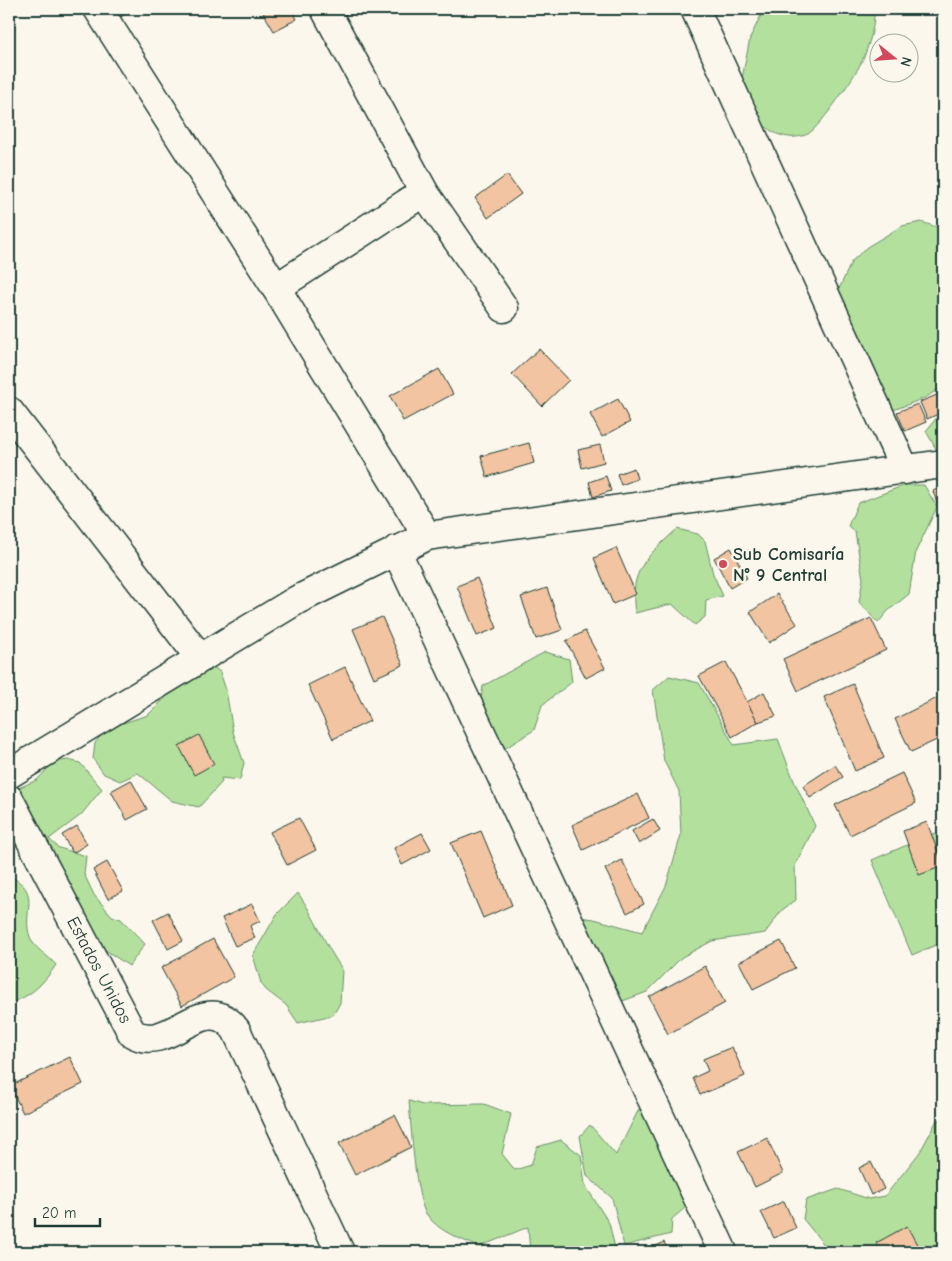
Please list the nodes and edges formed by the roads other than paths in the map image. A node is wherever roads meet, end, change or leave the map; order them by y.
1 (98, 9) edge
2 (325, 9) edge
3 (695, 9) edge
4 (424, 192) junction
5 (276, 288) junction
6 (504, 308) dead end
7 (9, 411) edge
8 (943, 464) edge
9 (905, 470) junction
10 (427, 536) junction
11 (396, 550) junction
12 (200, 658) junction
13 (9, 774) edge
14 (9, 799) edge
15 (340, 1252) edge
16 (723, 1252) edge

1 - 5 street
2 - 4 street
3 - 9 street
4 - 5 street
4 - 6 street
5 - 10 street
7 - 12 street
8 - 9 street
9 - 10 street
10 - 11 street
11 - 12 street
11 - 16 street
12 - 13 street
14 - 15 street, Estados Unidos

